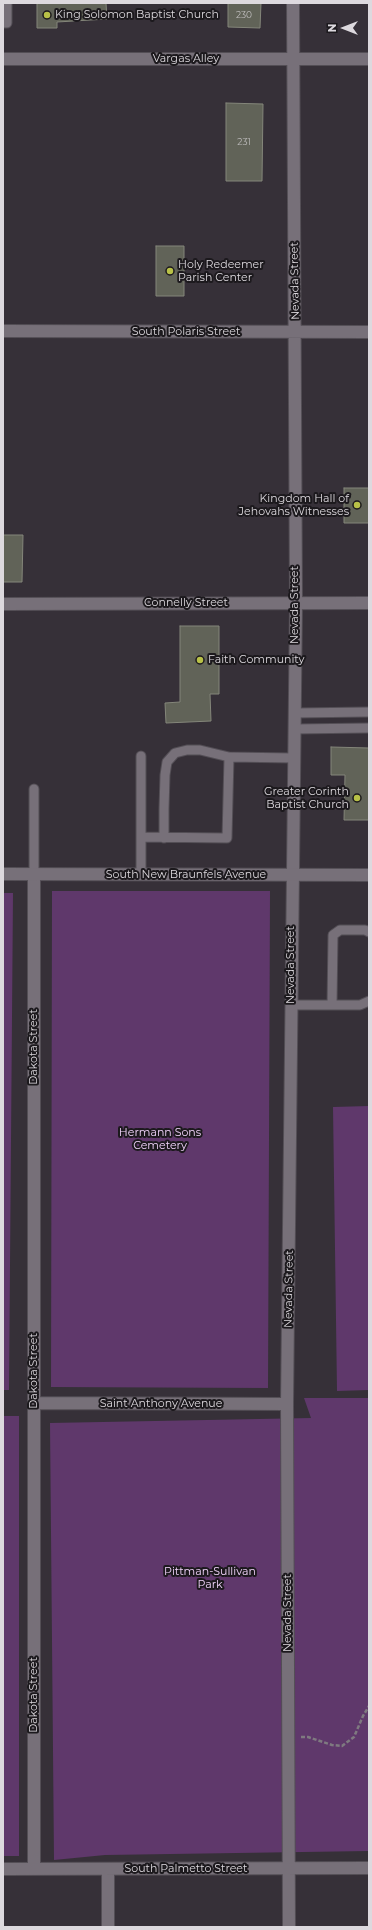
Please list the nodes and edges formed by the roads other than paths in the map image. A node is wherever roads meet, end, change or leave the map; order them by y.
1 (8, 3) edge
2 (293, 3) edge
3 (3, 23) edge
4 (3, 59) edge
5 (293, 59) junction
6 (369, 59) edge
7 (3, 332) edge
8 (296, 332) junction
9 (369, 332) edge
10 (369, 602) edge
11 (296, 603) junction
12 (3, 604) edge
13 (369, 712) edge
14 (294, 713) junction
15 (369, 728) edge
16 (294, 729) junction
17 (141, 756) dead end
18 (229, 757) junction
19 (294, 758) junction
20 (34, 789) dead end
21 (141, 837) junction
22 (164, 838) junction
23 (3, 874) edge
24 (34, 874) junction
25 (141, 874) junction
26 (292, 875) junction
27 (369, 875) edge
28 (369, 932) edge
29 (369, 1001) edge
30 (291, 1005) junction
31 (332, 1005) junction
32 (34, 1403) junction
33 (288, 1404) junction
34 (289, 1868) junction
35 (369, 1868) edge
36 (3, 1869) edge
37 (34, 1869) junction
38 (108, 1869) junction
39 (108, 1927) edge
40 (289, 1927) edge

1 - 3 lane
2 - 5 street, Nevada Street
4 - 5 street, Vargas Alley
5 - 6 street, Vargas Alley
5 - 8 street, Nevada Street
7 - 8 street, South Polaris Street
8 - 9 street, South Polaris Street
8 - 11 street, Nevada Street
10 - 11 street, Connelly Street
11 - 12 street, Connelly Street
11 - 14 street, Nevada Street
13 - 14 lane
14 - 16 street, Nevada Street
15 - 16 lane
16 - 19 street, Nevada Street
17 - 21 lane
18 - 19 lane
18 - 22 lane
18 - 22 lane
19 - 26 street, Nevada Street
20 - 24 lane
21 - 22 lane
21 - 25 lane
23 - 24 street, South New Braunfels Avenue
24 - 25 street, South New Braunfels Avenue
24 - 32 street, Dakota Street
25 - 26 street, South New Braunfels Avenue
26 - 27 street, South New Braunfels Avenue
26 - 30 street, Nevada Street
28 - 31 lane
29 - 31 lane
30 - 31 lane
30 - 33 street, Nevada Street
32 - 33 street, Saint Anthony Avenue
32 - 37 street, Dakota Street
33 - 34 street, Nevada Street
34 - 35 street, South Palmetto Street
34 - 38 street, South Palmetto Street
34 - 40 street, Nevada Street
36 - 37 street, South Palmetto Street
37 - 38 street, South Palmetto Street
38 - 39 street

